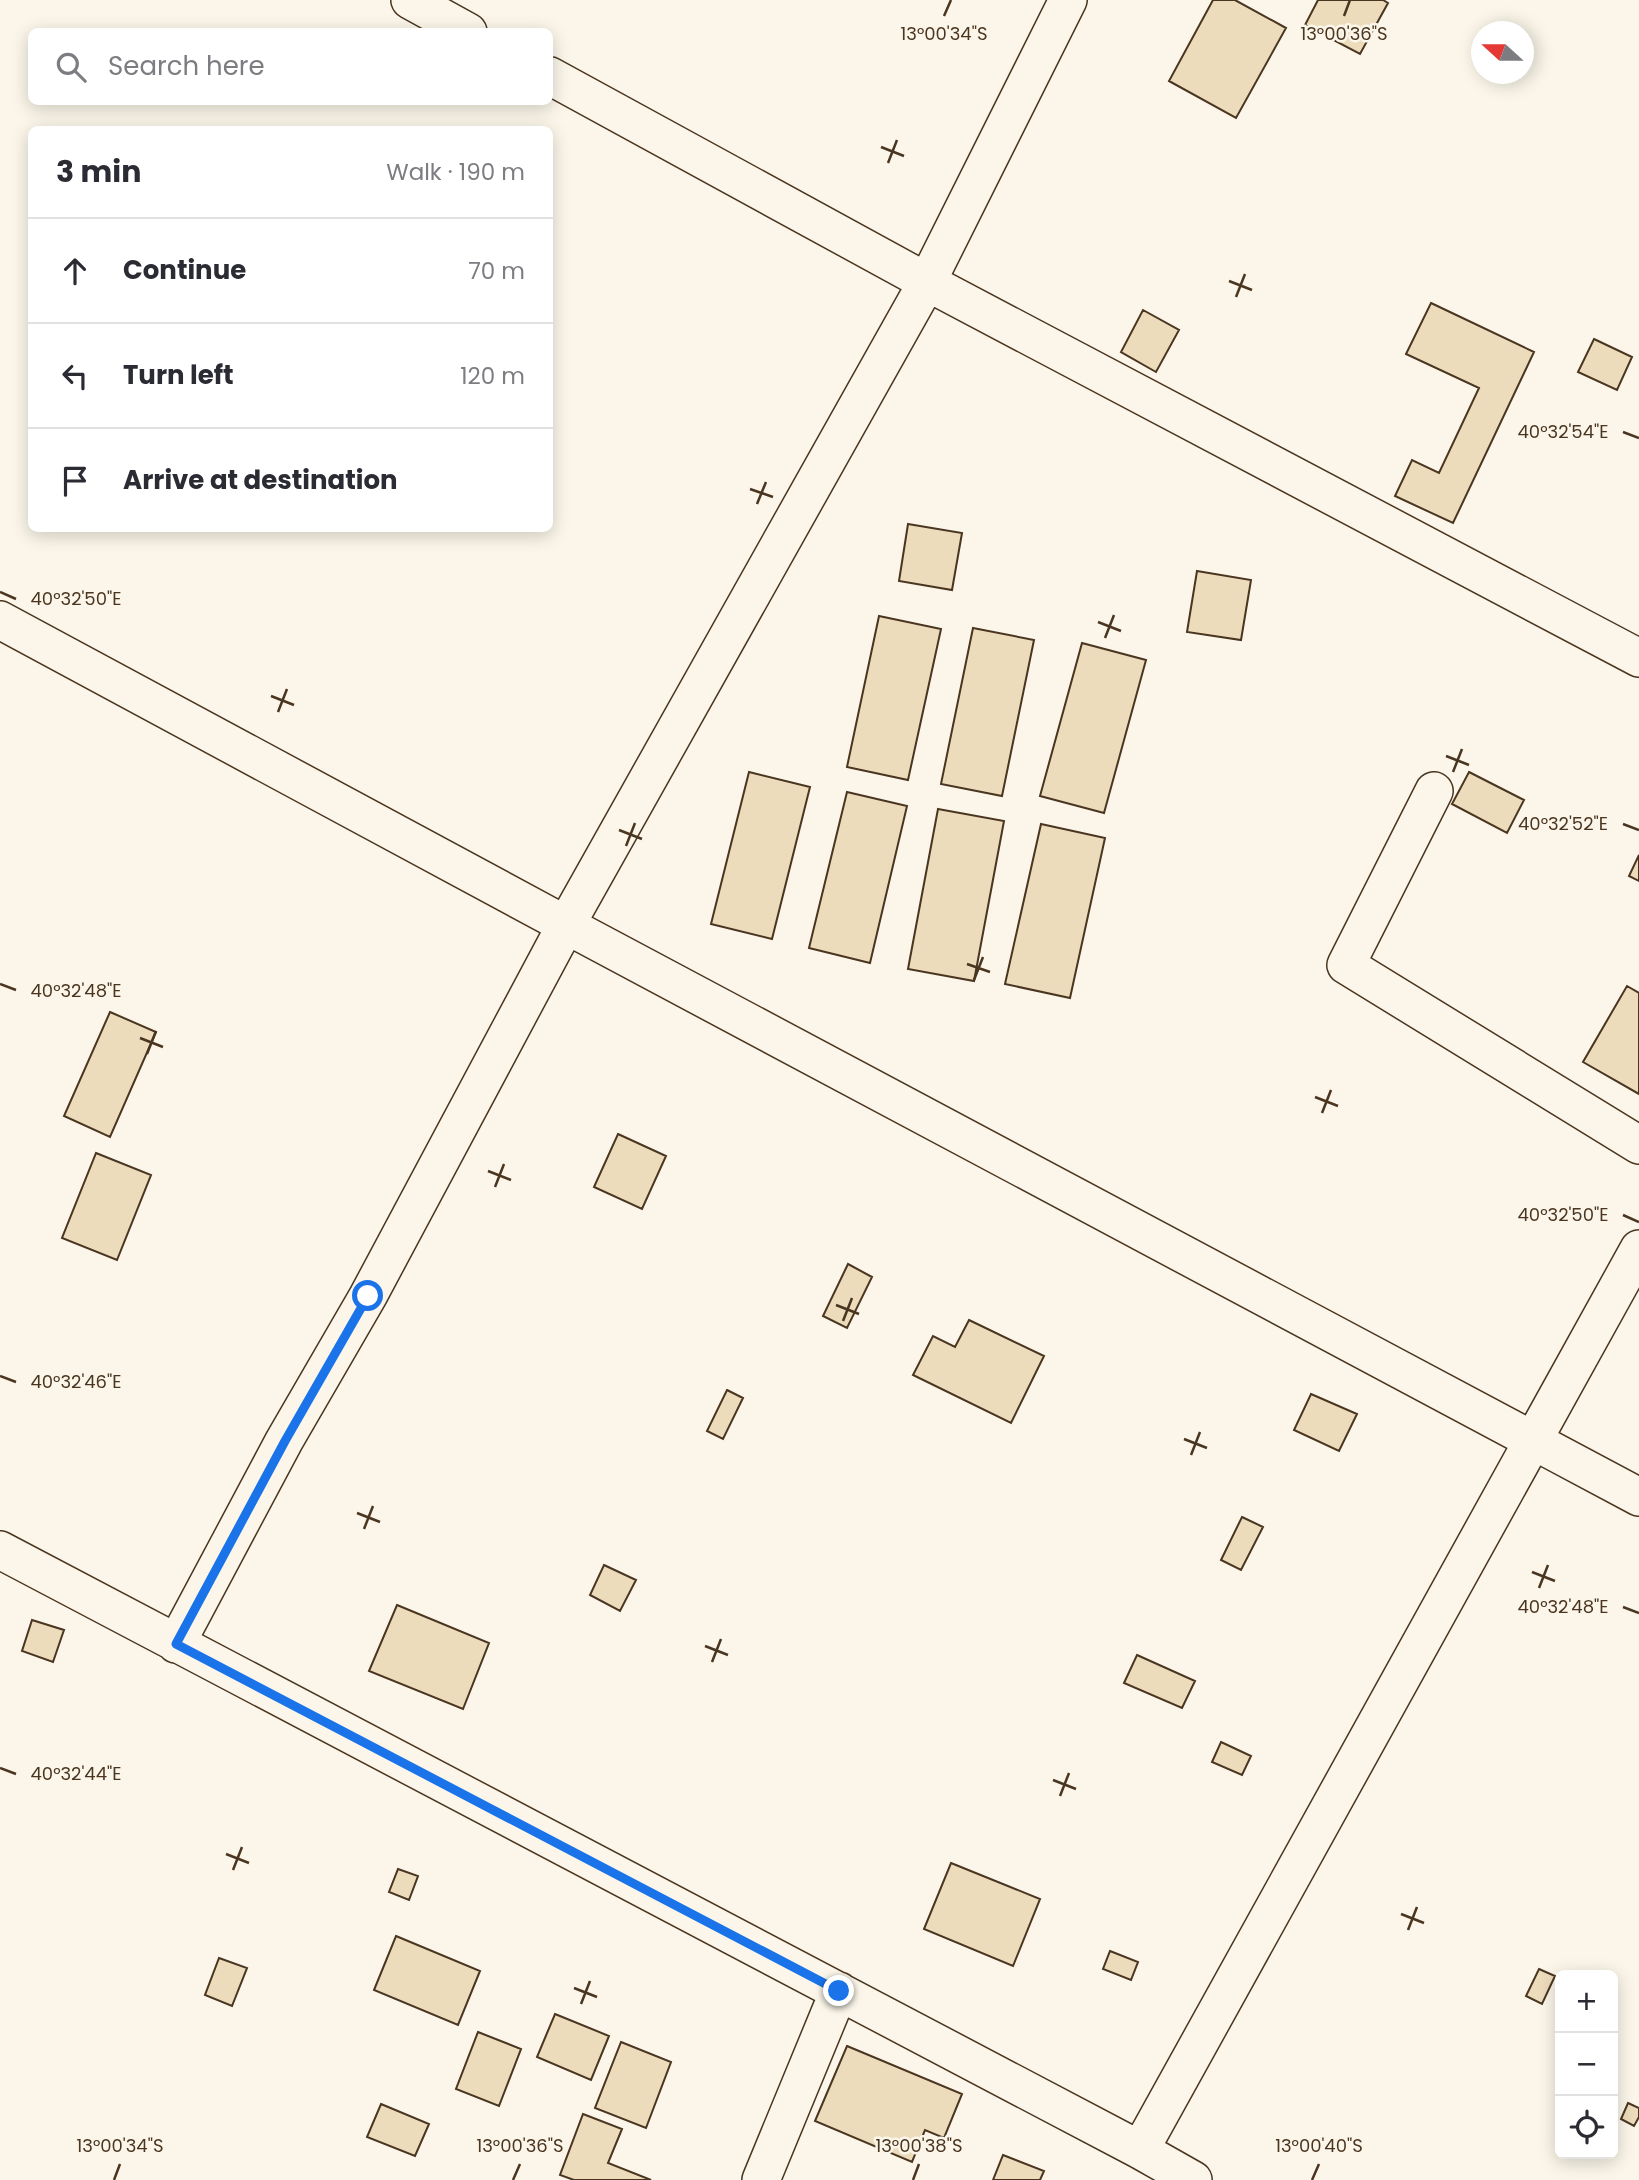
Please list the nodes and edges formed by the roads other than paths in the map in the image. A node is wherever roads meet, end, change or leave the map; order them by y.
1 (410, 0) edge
2 (1068, 0) edge
3 (461, 28) edge
4 (553, 78) edge
5 (927, 282) junction
6 (0, 620) edge
7 (1639, 658) edge
8 (1434, 791) dead end
9 (566, 925) junction
10 (1639, 1145) edge
11 (1639, 1249) edge
12 (1532, 1440) junction
13 (1639, 1497) edge
14 (0, 1550) edge
15 (176, 1644) junction
16 (839, 1991) junction
17 (1140, 2150) junction
18 (761, 2180) edge
19 (1193, 2180) edge

1 - 3 street
2 - 5 street
4 - 5 street
5 - 7 street
5 - 9 street
6 - 9 street
8 - 10 street
9 - 12 street
9 - 15 street
11 - 12 street
12 - 13 street
12 - 17 street
14 - 15 street
15 - 16 street
16 - 17 street
16 - 18 street
17 - 19 street

